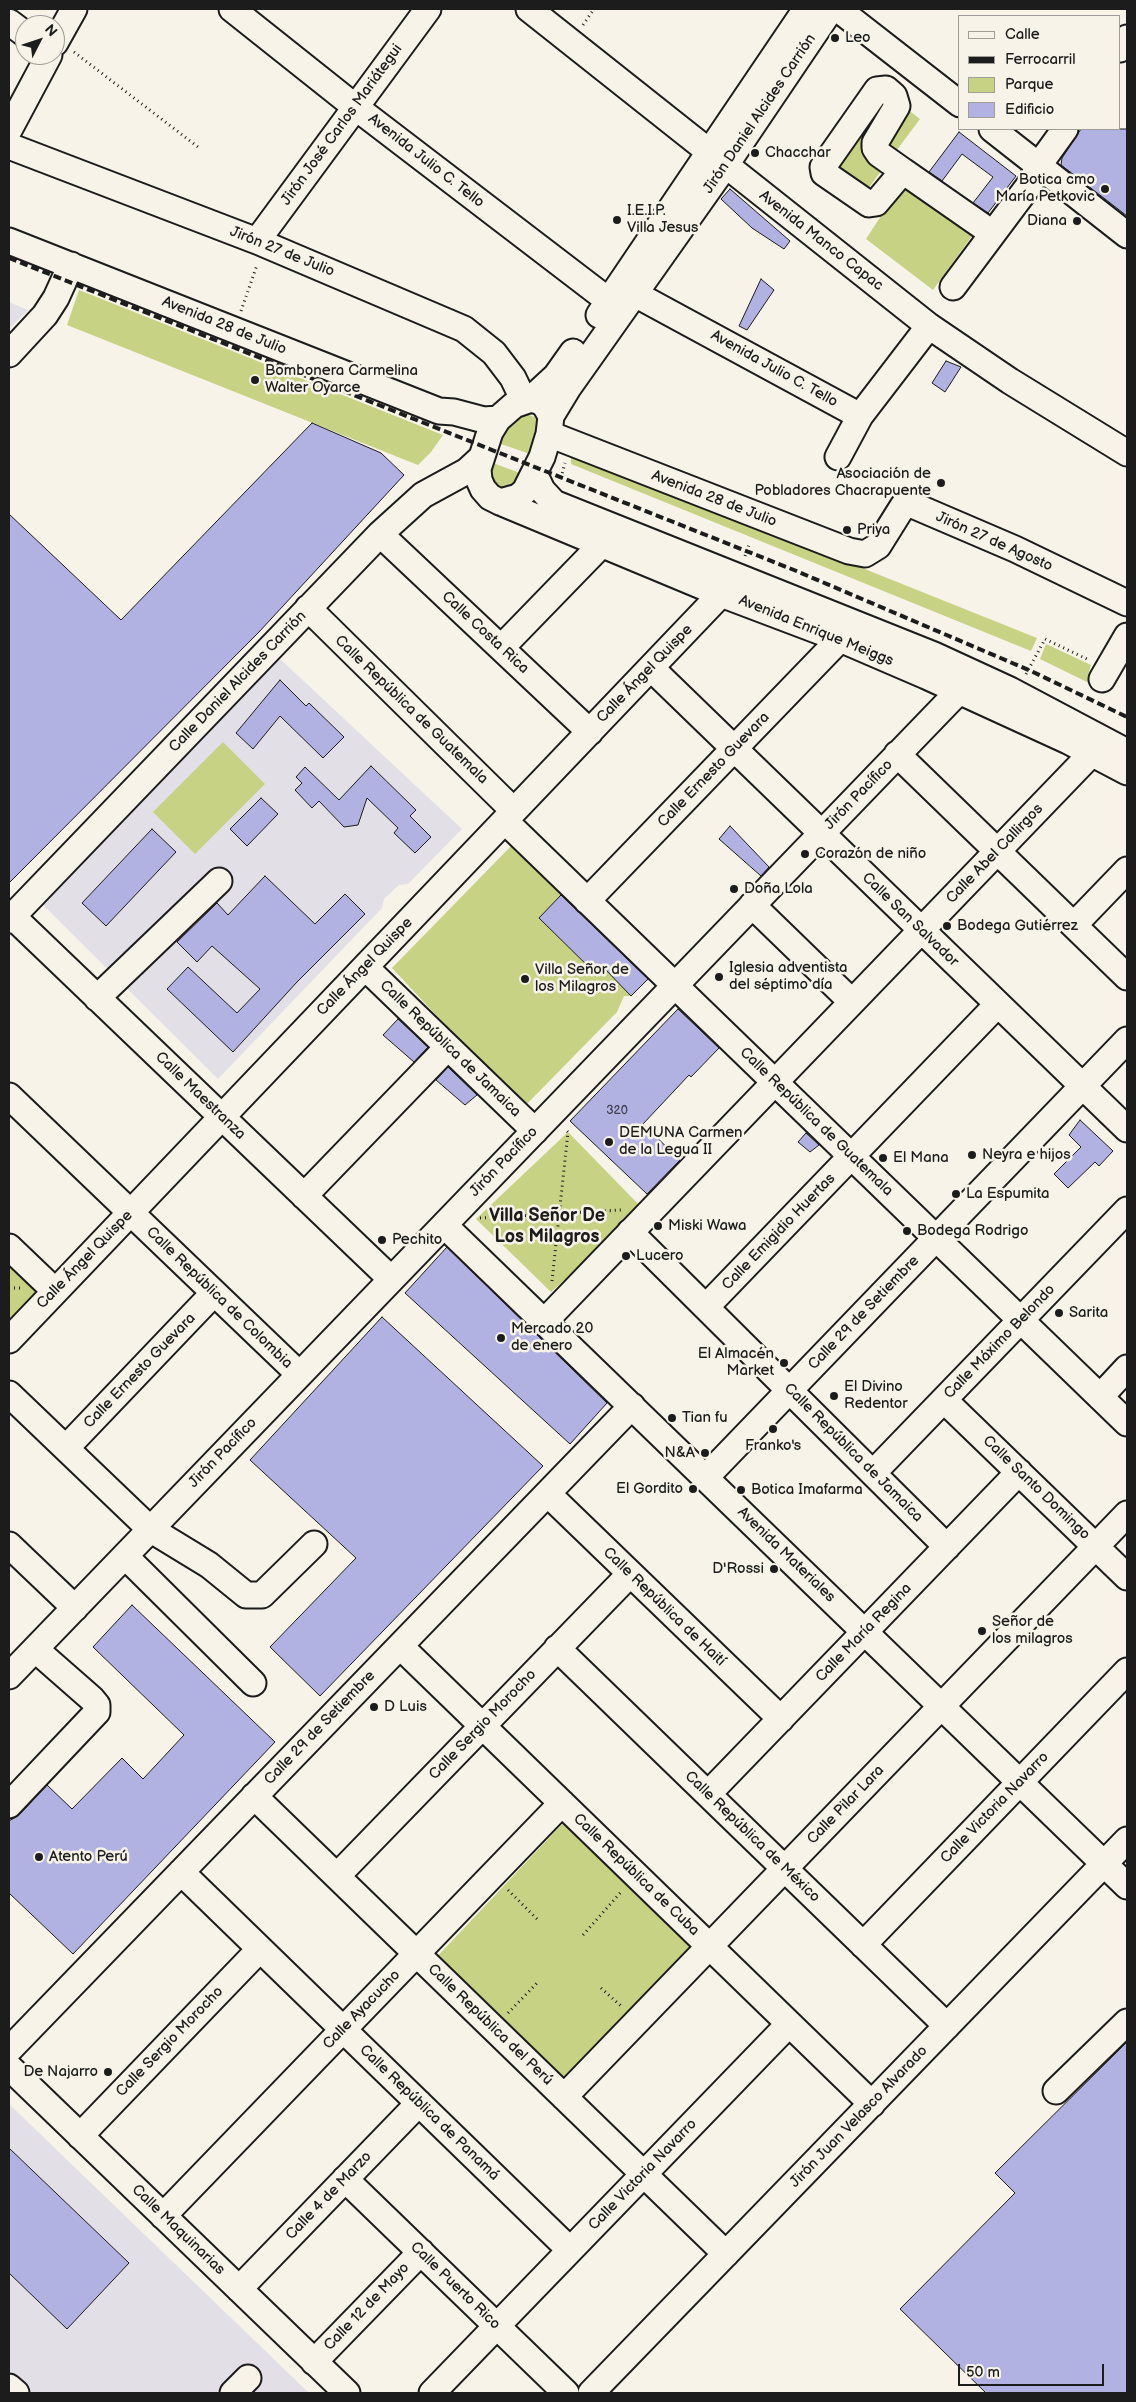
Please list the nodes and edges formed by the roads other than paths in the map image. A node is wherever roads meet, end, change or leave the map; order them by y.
1 (74, 9) edge
2 (232, 9) edge
3 (428, 9) edge
4 (529, 9) edge
5 (806, 9) edge
6 (831, 9) edge
7 (838, 9) edge
8 (65, 26) edge
9 (44, 65) edge
10 (958, 102) edge
11 (354, 106) junction
12 (9, 130) edge
13 (993, 130) edge
14 (1064, 130) edge
15 (9, 146) edge
16 (716, 159) junction
17 (1039, 165) junction
18 (903, 172) junction
19 (992, 234) junction
20 (1127, 235) edge
21 (9, 241) edge
22 (260, 242) junction
23 (71, 265) junction
24 (953, 286) dead end
25 (622, 302) junction
26 (929, 326) junction
27 (9, 354) edge
28 (528, 400) junction
29 (439, 411) junction
30 (860, 416) junction
31 (498, 419) junction
32 (550, 425) junction
33 (482, 452) junction
34 (1127, 453) edge
35 (838, 457) dead end
36 (535, 475) junction
37 (500, 502) junction
38 (550, 512) junction
39 (380, 534) junction
40 (602, 544) junction
41 (878, 546) joint
42 (721, 594) junction
43 (1127, 603) edge
44 (308, 608) junction
45 (1127, 636) edge
46 (840, 639) junction
47 (502, 647) junction
48 (651, 668) junction
49 (1105, 674) road end
50 (964, 681) junction
51 (590, 732) junction
52 (734, 749) junction
53 (1127, 752) edge
54 (1092, 753) junction
55 (897, 754) junction
56 (1127, 772) edge
57 (510, 816) junction
58 (821, 834) junction
59 (998, 851) junction
60 (1127, 870) edge
61 (219, 881) dead end
62 (587, 901) junction
63 (752, 905) junction
64 (10, 916) edge
65 (1074, 925) junction
66 (922, 930) junction
67 (365, 967) junction
68 (1127, 977) edge
69 (675, 986) junction
70 (97, 998) junction
71 (852, 1002) junction
72 (998, 1004) junction
73 (1127, 1040) edge
74 (448, 1046) junction
75 (775, 1082) junction
76 (1083, 1086) junction
77 (9, 1096) edge
78 (222, 1117) junction
79 (543, 1122) junction
80 (1127, 1129) edge
81 (852, 1156) junction
82 (304, 1196) junction
83 (1127, 1210) edge
84 (130, 1213) junction
85 (451, 1231) junction
86 (630, 1232) junction
87 (936, 1238) junction
88 (9, 1247) edge
89 (391, 1280) junction
90 (55, 1291) junction
91 (214, 1293) junction
92 (706, 1307) junction
93 (1021, 1320) junction
94 (544, 1322) junction
95 (9, 1340) edge
96 (1127, 1368) edge
97 (299, 1374) junction
98 (790, 1390) junction
99 (9, 1394) edge
100 (1100, 1397) junction
101 (944, 1400) junction
102 (632, 1406) junction
103 (1127, 1423) edge
104 (66, 1448) junction
105 (1019, 1472) junction
106 (874, 1473) junction
107 (705, 1478) junction
108 (548, 1494) junction
109 (1127, 1514) edge
110 (150, 1529) junction
111 (314, 1544) dead end
112 (9, 1545) edge
113 (1096, 1546) junction
114 (947, 1547) junction
115 (125, 1556) junction
116 (630, 1574) junction
117 (1127, 1577) edge
118 (75, 1608) junction
119 (865, 1632) junction
120 (400, 1646) junction
121 (557, 1648) junction
122 (35, 1649) junction
123 (1127, 1671) edge
124 (9, 1676) edge
125 (253, 1683) dead end
126 (942, 1706) junction
127 (780, 1719) junction
128 (482, 1726) junction
129 (1020, 1782) junction
130 (708, 1794) junction
131 (254, 1796) junction
132 (562, 1803) junction
133 (9, 1805) edge
134 (1127, 1840) edge
135 (1104, 1864) junction
136 (784, 1869) junction
137 (181, 1872) junction
138 (337, 1876) junction
139 (1127, 1886) edge
140 (863, 1945) junction
141 (710, 1947) junction
142 (260, 1949) junction
143 (417, 1954) junction
144 (1127, 2022) edge
145 (790, 2024) junction
146 (947, 2026) junction
147 (343, 2029) junction
148 (9, 2050) edge
149 (9, 2067) edge
150 (1056, 2091) dead end
151 (564, 2097) junction
152 (419, 2103) junction
153 (872, 2104) junction
154 (80, 2136) junction
155 (644, 2174) junction
156 (345, 2179) junction
157 (163, 2216) junction
158 (570, 2250) junction
159 (421, 2252) junction
160 (726, 2254) junction
161 (239, 2289) junction
162 (497, 2326) junction
163 (314, 2362) junction
164 (9, 2387) edge
165 (16, 2393) edge
166 (347, 2393) edge
167 (432, 2393) edge
168 (566, 2393) edge
169 (592, 2393) edge

1 - 8 street
2 - 11 street, Avenida Julio C. Tello
3 - 11 street, Jirón José Carlos Mariátegui
4 - 16 street, Avenida Manco Capac
5 - 16 street, Jirón Daniel Alcides Carrión
6 - 16 street, Jirón Daniel Alcides Carrión
7 - 10 street
9 - 12 street
11 - 22 street, Jirón José Carlos Mariátegui
11 - 25 street, Avenida Julio C. Tello
13 - 17 street
14 - 17 street
15 - 22 street, Jirón 27 de Julio
16 - 25 street, Jirón Daniel Alcides Carrión
16 - 26 street, Avenida Manco Capac
17 - 19 street
17 - 20 street
18 - 18 street
18 - 19 street
19 - 24 street
21 - 23 street, Avenida 28 de Julio
22 - 28 street, Jirón 27 de Julio
23 - 27 street
23 - 29 street, Avenida 28 de Julio
25 - 28 street, Jirón Daniel Alcides Carrión
25 - 30 street, Avenida Julio C. Tello
25 - 32 street, Jirón Daniel Alcides Carrión
26 - 30 street
26 - 34 street, Avenida Manco Capac
28 - 31 street, Jirón Daniel Alcides Carrión
28 - 32 street
29 - 31 street, Avenida 28 de Julio
29 - 33 street, Avenida 28 de Julio
30 - 35 street
31 - 33 street
32 - 36 street, Jirón Daniel Alcides Carrión
32 - 41 street, Avenida 28 de Julio
33 - 37 street
33 - 39 street, Calle Daniel Alcides Carrión
36 - 37 street, Jirón Daniel Alcides Carrión
36 - 38 street, Avenida Enrique Meiggs
37 - 38 street, Avenida Enrique Meiggs
38 - 40 street, Avenida Enrique Meiggs
38 - 50 street, Avenida Enrique Meiggs
39 - 44 street, Calle Daniel Alcides Carrión
39 - 47 street, Calle Costa Rica
40 - 42 street, Avenida Enrique Meiggs
40 - 47 street
41 - 43 street, Jirón 27 de Agosto
42 - 46 street, Avenida Enrique Meiggs
42 - 48 street, Calle Ángel Quispe
44 - 57 street, Calle República de Guatemala
44 - 64 street, Calle Daniel Alcides Carrión
45 - 49 street
46 - 50 street, Avenida Enrique Meiggs
46 - 52 street, Calle Ernesto Guevara
47 - 51 street, Calle Costa Rica
48 - 51 street, Calle Ángel Quispe
48 - 52 street, Calle San Salvador
50 - 53 street, Avenida Enrique Meiggs
50 - 54 street, Avenida Enrique Meiggs
50 - 55 street, Jirón Pacífico
51 - 57 street, Calle Ángel Quispe
52 - 58 street, Calle San Salvador
52 - 62 street, Calle Ernesto Guevara
54 - 56 street, Avenida Enrique Meiggs
54 - 59 street, Calle Abel Callirgos
55 - 58 street, Jirón Pacífico
55 - 59 street
57 - 62 street, Calle República de Guatemala
57 - 67 street, Calle Ángel Quispe
58 - 63 street, Jirón Pacífico
58 - 66 street, Calle San Salvador
59 - 65 street
59 - 66 street, Calle Abel Callirgos
60 - 65 street
61 - 70 street
62 - 69 street, Calle República de Guatemala
63 - 69 street, Jirón Pacífico
63 - 71 street
64 - 70 street, Calle Maestranza
65 - 68 street
66 - 71 street, Calle Abel Callirgos
66 - 72 street, Calle San Salvador
67 - 74 street, Calle República de Jamaica
67 - 78 street, Calle Ángel Quispe
69 - 75 street, Calle República de Guatemala
69 - 79 street, Jirón Pacífico
70 - 78 street, Calle Maestranza
71 - 75 street, Calle Abel Callirgos
72 - 76 street, Calle San Salvador
72 - 81 street, Calle Emigidio Huertas
73 - 76 street, Calle 29 de Setiembre
74 - 79 street, Calle República de Jamaica
74 - 82 street
75 - 81 street, Calle República de Guatemala
75 - 86 street, Calle Abel Callirgos
76 - 80 street, Calle San Salvador
76 - 87 street, Calle 29 de Setiembre
77 - 84 street, Calle República de Colombia
78 - 82 street, Calle Maestranza
78 - 84 street, Calle Ángel Quispe
79 - 85 street, Jirón Pacífico
81 - 87 street, Calle República de Guatemala
81 - 92 street, Calle Emigidio Huertas
82 - 89 street, Calle Maestranza
83 - 93 street, Calle Máximo Belondo
84 - 90 street, Calle Ángel Quispe
84 - 91 street, Calle República de Colombia
85 - 89 street, Jirón Pacífico
85 - 94 street, Avenida Materiales
86 - 92 street, Calle República de Jamaica
86 - 94 street, Calle Abel Callirgos
87 - 93 street, Calle República de Guatemala
87 - 98 street, Calle 29 de Setiembre
88 - 90 street
89 - 97 street, Jirón Pacífico
90 - 95 street, Calle Ángel Quispe
91 - 97 street, Calle República de Colombia
91 - 104 street, Calle Ernesto Guevara
92 - 98 street, Calle República de Jamaica
93 - 100 street, Calle República de Guatemala
93 - 101 street, Calle Máximo Belondo
94 - 102 street, Avenida Materiales
96 - 100 street
97 - 110 street, Jirón Pacífico
98 - 106 street, Calle República de Jamaica
98 - 107 street, Calle 29 de Setiembre
99 - 104 street
100 - 103 street, Calle República de Guatemala
101 - 105 street, Calle Santo Domingo
101 - 106 street, Calle Máximo Belondo
102 - 107 street, Avenida Materiales
102 - 108 street, Calle 29 de Setiembre
104 - 110 street
105 - 113 street, Calle Santo Domingo
105 - 114 street, Calle María Regina
106 - 114 street, Calle República de Jamaica
107 - 119 street, Avenida Materiales
108 - 116 street, Calle República de Haití
108 - 120 street, Calle 29 de Setiembre
109 - 113 street, Calle Pilar Lara
110 - 111 street
110 - 115 street, Jirón Pacífico
112 - 118 street
113 - 117 street, Calle Santo Domingo
113 - 126 street, Calle Pilar Lara
114 - 119 street, Calle María Regina
115 - 118 street, Jirón Pacífico
115 - 125 street
116 - 121 street, Calle Sergio Morocho
116 - 127 street, Calle República de Haití
118 - 122 street, Jirón Pacífico
119 - 126 street, Avenida Materiales
119 - 127 street, Calle María Regina
120 - 128 street, Calle República de Cuba
120 - 131 street, Calle 29 de Setiembre
121 - 128 street, Calle Sergio Morocho
121 - 130 street, Calle República de México
122 - 124 street, Jirón Pacífico
122 - 133 street
123 - 129 street, Calle Victoria Navarro
126 - 129 street, Avenida Materiales
126 - 136 street, Calle Pilar Lara
127 - 130 street, Calle María Regina
128 - 132 street, Calle República de Cuba
128 - 138 street, Calle Sergio Morocho
129 - 135 street, Avenida Materiales
129 - 140 street, Calle Victoria Navarro
130 - 136 street, Calle República de México
131 - 137 street, Calle 29 de Setiembre
131 - 138 street, Calle República del Perú
132 - 141 street, Calle República de Cuba
132 - 143 street, Calle Ayacucho
134 - 135 street, Jirón Juan Velasco Alvarado
135 - 139 street, Avenida Materiales
135 - 146 street, Jirón Juan Velasco Alvarado
136 - 140 street, Calle República de México
136 - 141 street, Calle Pilar Lara
137 - 142 street, Calle República de Panamá
137 - 148 street, Calle 29 de Setiembre
138 - 143 street, Calle República del Perú
140 - 146 street, Calle República de México
141 - 145 street, Calle República de Cuba
141 - 151 street, Calle Pilar Lara
142 - 147 street, Calle República de Panamá
142 - 154 street, Calle Sergio Morocho
143 - 147 street, Calle Ayacucho
143 - 151 street, Calle República del Perú
144 - 150 street
145 - 153 street, Calle República de Cuba
145 - 155 street, Calle Victoria Navarro
146 - 153 street, Jirón Juan Velasco Alvarado
147 - 152 street, Calle República de Panamá
147 - 157 street, Calle Ayacucho
149 - 154 street, Calle Maquinarias
151 - 155 street, Calle República del Perú
152 - 156 street, Calle 4 de Marzo
152 - 158 street, Calle República de Panamá
153 - 160 street, Jirón Juan Velasco Alvarado
154 - 157 street, Calle Maquinarias
155 - 158 street, Calle Victoria Navarro
155 - 160 street, Calle República del Perú
156 - 159 street, Calle Puerto Rico
156 - 161 street, Calle 4 de Marzo
157 - 161 street, Calle Maquinarias
158 - 162 street, Calle Victoria Navarro
159 - 162 street, Calle Puerto Rico
159 - 163 street, Calle 12 de Mayo
160 - 169 street, Jirón Juan Velasco Alvarado
161 - 163 street, Calle Maquinarias
162 - 167 street, Calle Victoria Navarro
162 - 168 street, Calle Puerto Rico
163 - 166 street, Calle Maquinarias
164 - 165 street

